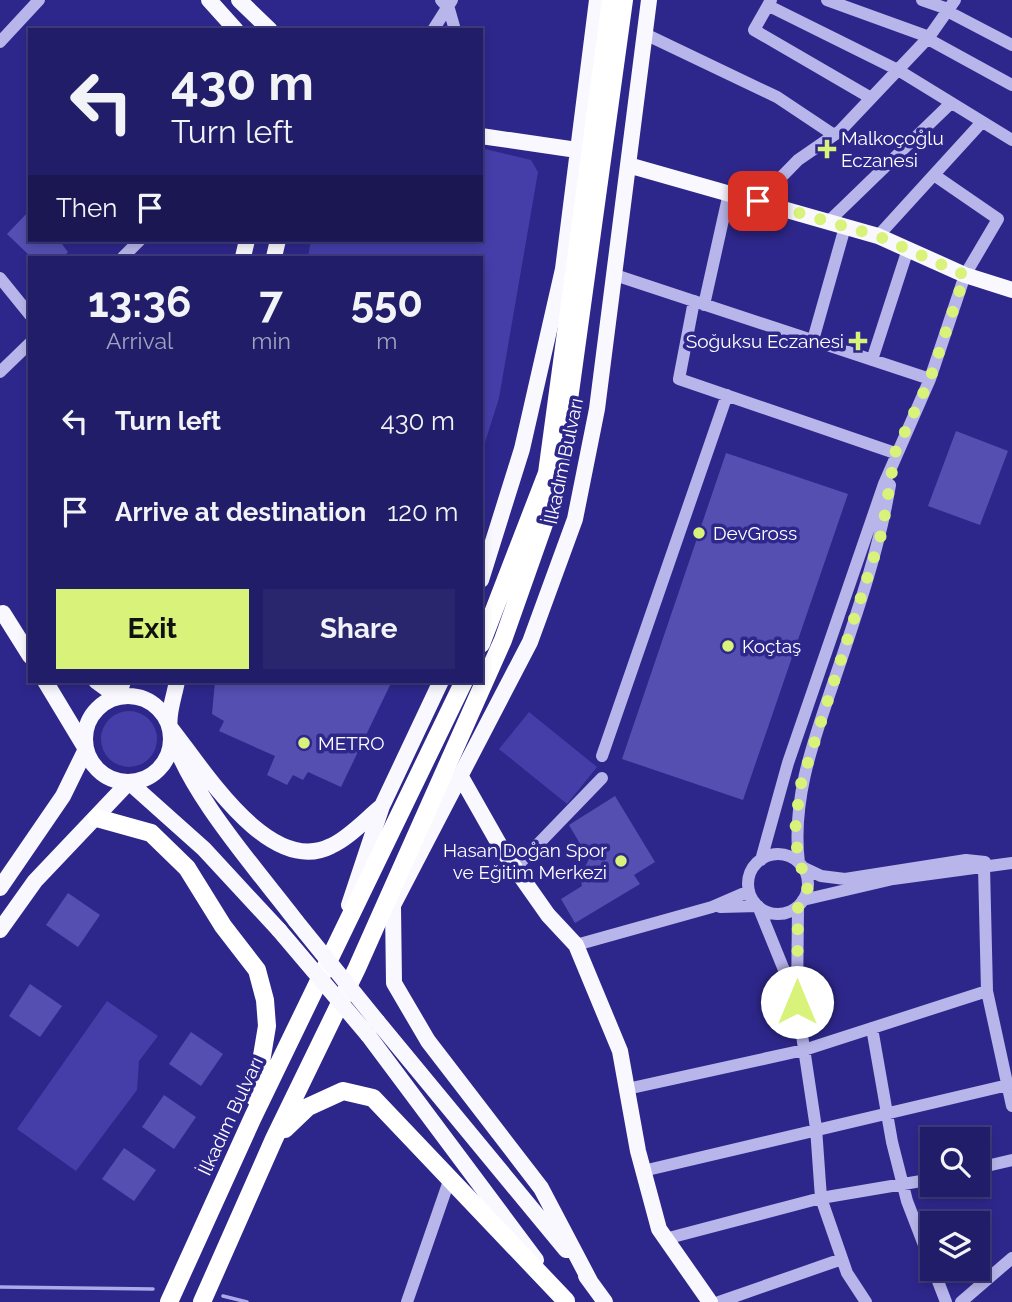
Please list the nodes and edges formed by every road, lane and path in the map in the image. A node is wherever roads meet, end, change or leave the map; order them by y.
1 (39, 0) edge
2 (209, 0) edge
3 (239, 0) edge
4 (597, 0) edge
5 (611, 0) edge
6 (624, 0) edge
7 (649, 0) edge
8 (827, 0) edge
9 (922, 0) edge
10 (447, 3) edge
11 (770, 3) edge
12 (950, 7) edge
13 (234, 28) edge
14 (268, 28) edge
15 (434, 28) edge
16 (454, 28) edge
17 (645, 34) junction
18 (929, 38) junction
19 (0, 41) edge
20 (1012, 45) edge
21 (898, 70) junction
22 (1012, 85) edge
23 (871, 98) junction
24 (951, 103) junction
25 (982, 122) junction
26 (834, 135) junction
27 (483, 136) edge
28 (1012, 140) edge
29 (577, 150) junction
30 (628, 165) junction
31 (934, 175) junction
32 (729, 193) junction
33 (758, 201) junction
34 (827, 223) junction
35 (845, 227) junction
36 (878, 236) junction
37 (138, 242) edge
38 (908, 249) junction
39 (124, 256) edge
40 (615, 275) junction
41 (965, 275) junction
42 (0, 278) edge
43 (1012, 290) edge
44 (699, 303) junction
45 (28, 313) edge
46 (813, 340) junction
47 (28, 345) edge
48 (872, 360) junction
49 (0, 372) edge
50 (930, 379) junction
51 (727, 395) junction
52 (895, 453) junction
53 (483, 574) edge
54 (2, 612) edge
55 (28, 630) edge
56 (490, 639) edge
57 (28, 653) edge
58 (483, 656) edge
59 (46, 683) edge
60 (99, 683) edge
61 (122, 683) edge
62 (177, 683) edge
63 (440, 683) edge
64 (463, 683) edge
65 (472, 683) edge
66 (118, 697) junction
67 (169, 726) junction
68 (86, 749) junction
69 (602, 756) dead end
70 (461, 777) junction
71 (602, 778) dead end
72 (129, 782) junction
73 (382, 806) junction
74 (97, 818) junction
75 (761, 860) junction
76 (1007, 864) edge
77 (800, 865) junction
78 (984, 867) junction
79 (515, 868) junction
80 (0, 888) edge
81 (749, 891) junction
82 (801, 903) junction
83 (758, 906) junction
84 (393, 907) junction
85 (712, 907) junction
86 (0, 930) edge
87 (576, 945) junction
88 (333, 950) junction
89 (357, 968) junction
90 (987, 991) junction
91 (797, 1002) junction
92 (872, 1028) junction
93 (804, 1050) junction
94 (1009, 1078) edge
95 (627, 1089) junction
96 (1012, 1107) edge
97 (887, 1113) junction
98 (253, 1117) junction
99 (816, 1128) junction
100 (275, 1139) junction
101 (1012, 1160) edge
102 (990, 1165) edge
103 (643, 1171) junction
104 (450, 1178) junction
105 (920, 1182) edge
106 (903, 1186) junction
107 (821, 1198) junction
108 (665, 1239) junction
109 (1012, 1258) edge
110 (842, 1259) junction
111 (592, 1283) junction
112 (169, 1302) edge
113 (202, 1302) edge
114 (407, 1302) edge
115 (566, 1302) edge
116 (605, 1302) edge
117 (710, 1302) edge
118 (719, 1302) edge
119 (866, 1302) edge
120 (946, 1302) edge
121 (961, 1302) edge

1 - 19 street
2 - 13 main road
3 - 14 main road
4 - 29 main road
5 - 56 highway, İlkadım Bulvarı
6 - 56 highway, İlkadım Bulvarı
7 - 17 main road, İlkadım Bulvarı
8 - 18 street
9 - 12 street
10 - 15 street
10 - 16 street
11 - 21 street
11 - 23 street
12 - 18 street
12 - 20 street
17 - 26 street
17 - 30 main road, İlkadım Bulvarı
18 - 21 street
18 - 22 street
21 - 23 street
21 - 24 street
23 - 26 street
24 - 25 street
24 - 34 street
25 - 28 street
25 - 31 street
26 - 33 street
27 - 29 main road
29 - 53 main road
30 - 32 main road
30 - 40 main road, İlkadım Bulvarı
31 - 36 street
31 - 41 street
32 - 33 main road
32 - 44 street
33 - 34 main road
34 - 35 main road
35 - 36 main road
35 - 46 street
36 - 38 main road
37 - 39 street
38 - 41 main road
38 - 48 street
40 - 44 street
40 - 70 main road, İlkadım Bulvarı
41 - 43 main road
41 - 50 street
42 - 45 street
44 - 46 street
44 - 51 street
46 - 48 street
47 - 49 street
48 - 50 street
50 - 52 street
51 - 52 street
51 - 69 street
52 - 75 street
52 - 77 street
54 - 55 main road
54 - 57 main road
56 - 58 highway, İlkadım Bulvarı
59 - 68 main road
60 - 66 main road
61 - 66 main road
62 - 67 main road
63 - 73 main road, İlkadım Bulvarı
64 - 88 highway, İlkadım Bulvarı
65 - 89 highway, İlkadım Bulvarı
66 - 67 main road
66 - 68 main road
67 - 72 main road
67 - 73 main road
67 - 111 main road, bridge
68 - 72 main road
68 - 80 main road
70 - 79 main road
70 - 84 main road, İlkadım Bulvarı
71 - 79 street
72 - 74 main road
72 - 115 main road, bridge
73 - 88 main road, İlkadım Bulvarı
74 - 86 main road
74 - 98 highway
75 - 77 street
75 - 81 street
76 - 77 street
76 - 78 street
77 - 82 street
78 - 82 street
78 - 90 street
79 - 87 main road
81 - 83 street
81 - 85 street
82 - 83 street
82 - 91 street
83 - 85 street
83 - 91 street
84 - 89 main road, İlkadım Bulvarı
84 - 111 main road
85 - 87 street
87 - 95 main road
88 - 98 highway, İlkadım Bulvarı
89 - 100 highway, İlkadım Bulvarı
90 - 92 street
90 - 94 street
91 - 93 street
92 - 93 street
92 - 97 street
93 - 95 street
93 - 99 street
94 - 96 street
94 - 97 street
95 - 103 main road
97 - 99 street
97 - 106 street
98 - 112 highway, İlkadım Bulvarı
99 - 103 street
99 - 107 street
100 - 104 highway
100 - 113 highway, İlkadım Bulvarı
101 - 102 street
103 - 108 main road
104 - 114 street
104 - 115 highway
105 - 106 street
106 - 107 street
106 - 120 street
107 - 108 street
107 - 110 street
108 - 117 main road
109 - 121 street
110 - 118 street
110 - 119 street
111 - 116 main road

